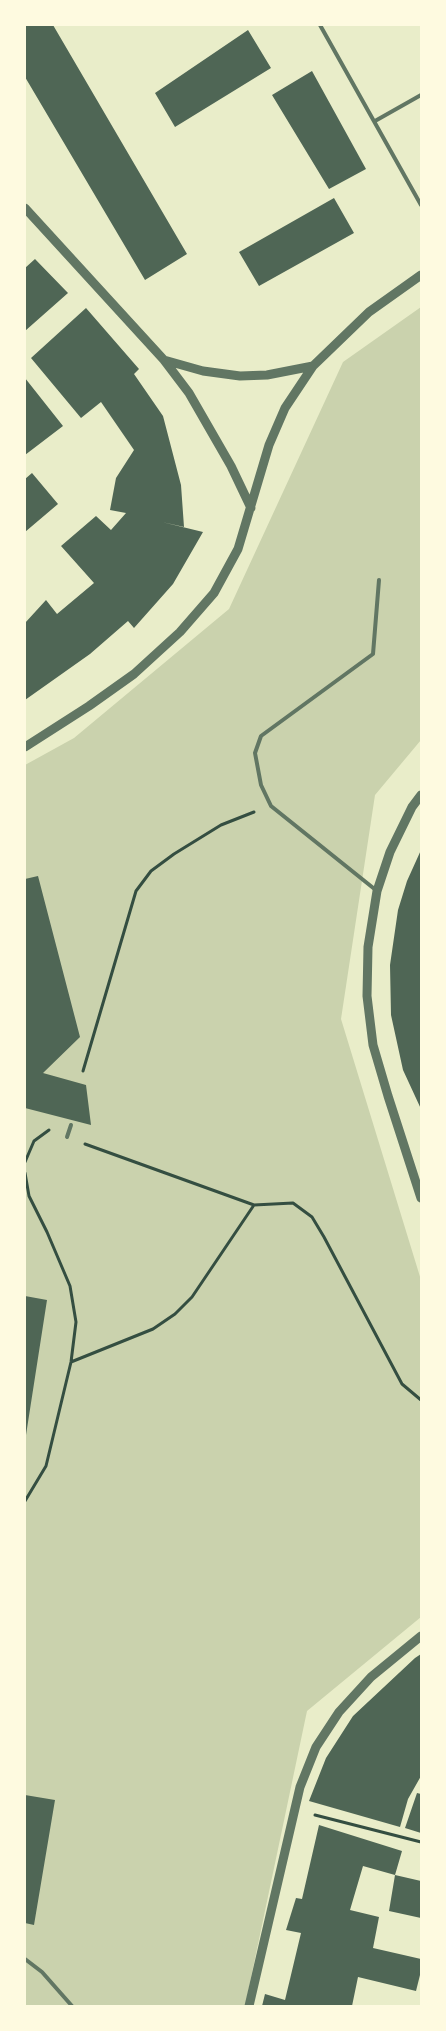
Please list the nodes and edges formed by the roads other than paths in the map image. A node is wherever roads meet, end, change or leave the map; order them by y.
1 (320, 25) edge
2 (421, 95) edge
3 (374, 121) junction
4 (421, 204) edge
5 (25, 208) edge
6 (421, 274) edge
7 (164, 360) junction
8 (313, 366) junction
9 (251, 508) junction
10 (379, 580) dead end
11 (25, 747) edge
12 (421, 794) edge
13 (376, 892) junction
14 (71, 1125) dead end
15 (67, 1137) road end
16 (421, 1198) edge
17 (421, 1636) edge
18 (25, 1959) edge
19 (72, 2006) edge
20 (248, 2006) edge

1 - 3 lane
2 - 3 lane
3 - 4 lane
5 - 7 street
6 - 8 street
7 - 8 street
7 - 9 street
8 - 9 street
9 - 11 street
10 - 13 lane
12 - 13 street
13 - 16 street
14 - 15 lane
17 - 20 street
18 - 19 lane

